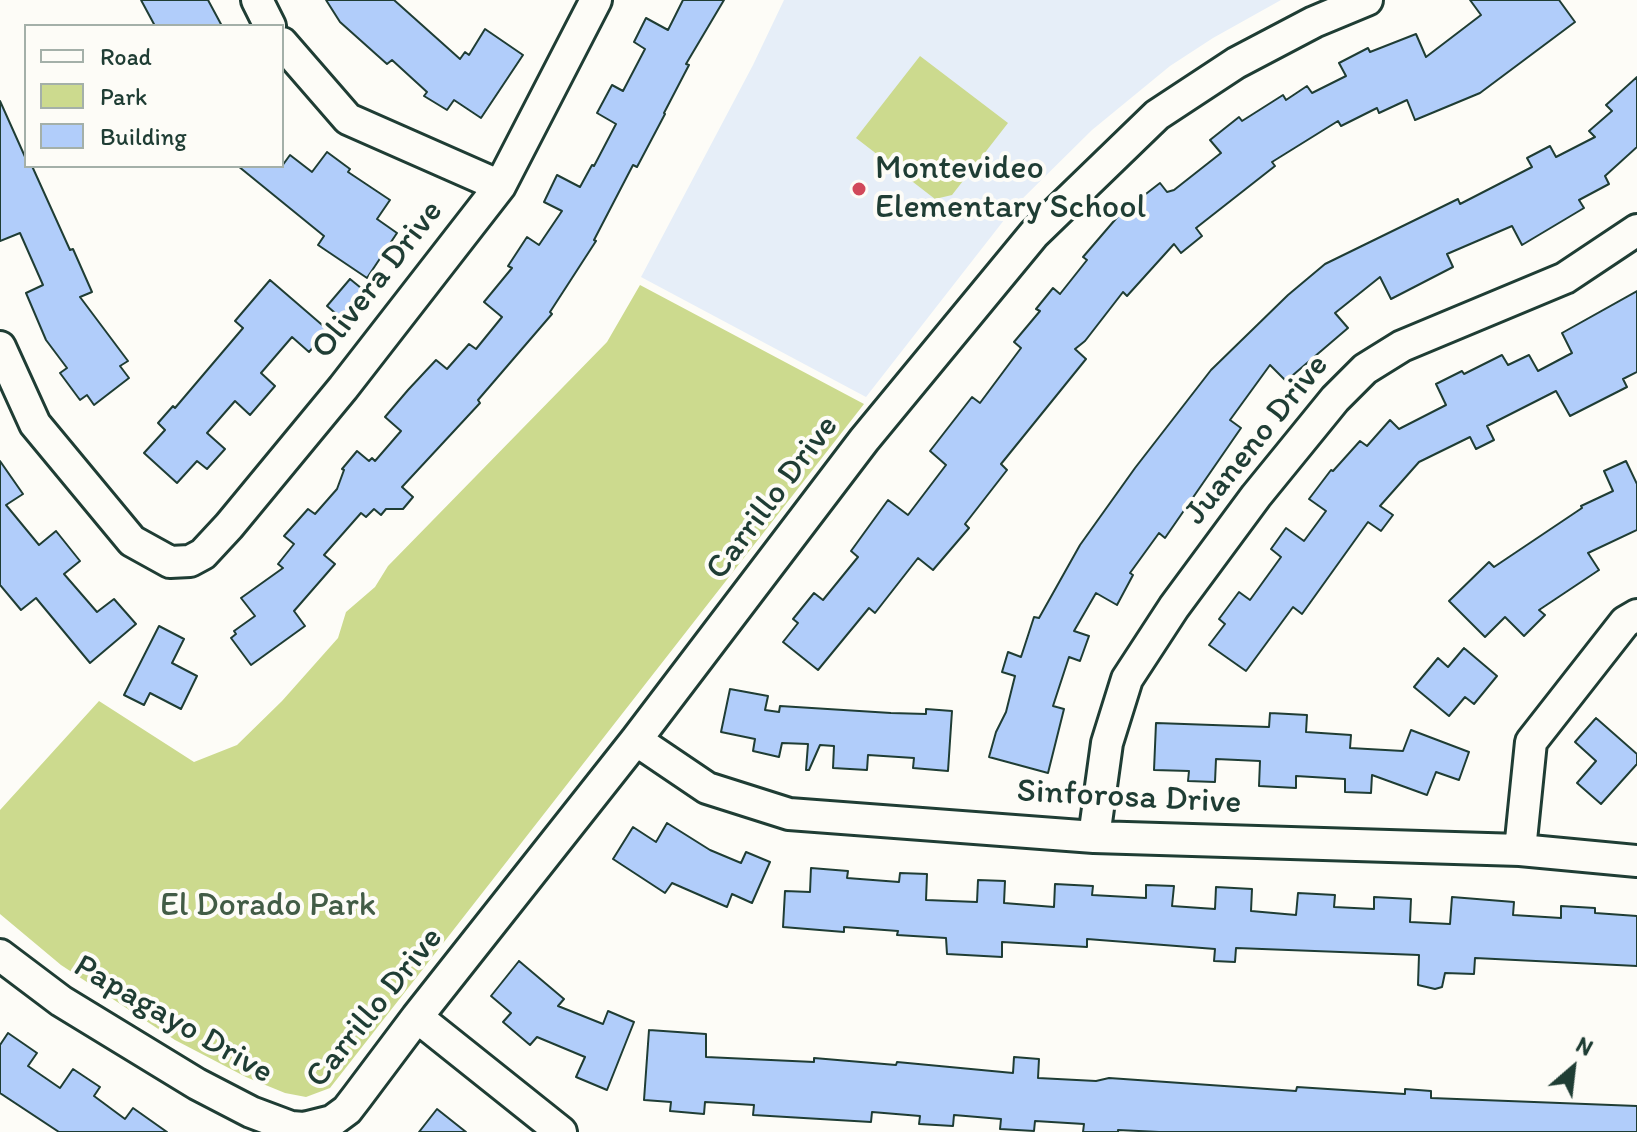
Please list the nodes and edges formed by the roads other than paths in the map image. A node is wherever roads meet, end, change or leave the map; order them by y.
1 (257, 0) edge
2 (596, 0) edge
3 (1367, 0) edge
4 (269, 24) edge
5 (284, 45) edge
6 (500, 186) junction
7 (1637, 230) edge
8 (0, 347) edge
9 (1637, 615) edge
10 (636, 740) junction
11 (1094, 837) junction
12 (1520, 850) junction
13 (1637, 861) edge
14 (0, 955) edge
15 (417, 1017) junction
16 (317, 1126) joint
17 (561, 1132) edge

1 - 4 street
2 - 6 street, Olivera Drive
3 - 10 street, Carrillo Drive
5 - 6 street
6 - 8 street, Olivera Drive
7 - 11 street, Juaneno Drive
9 - 12 street
10 - 11 street, Sinforosa Drive
10 - 15 street, Carrillo Drive
11 - 12 street, Sinforosa Drive
12 - 13 street, Sinforosa Drive
14 - 16 street, Papagayo Drive
15 - 16 street, Carrillo Drive
15 - 17 street

